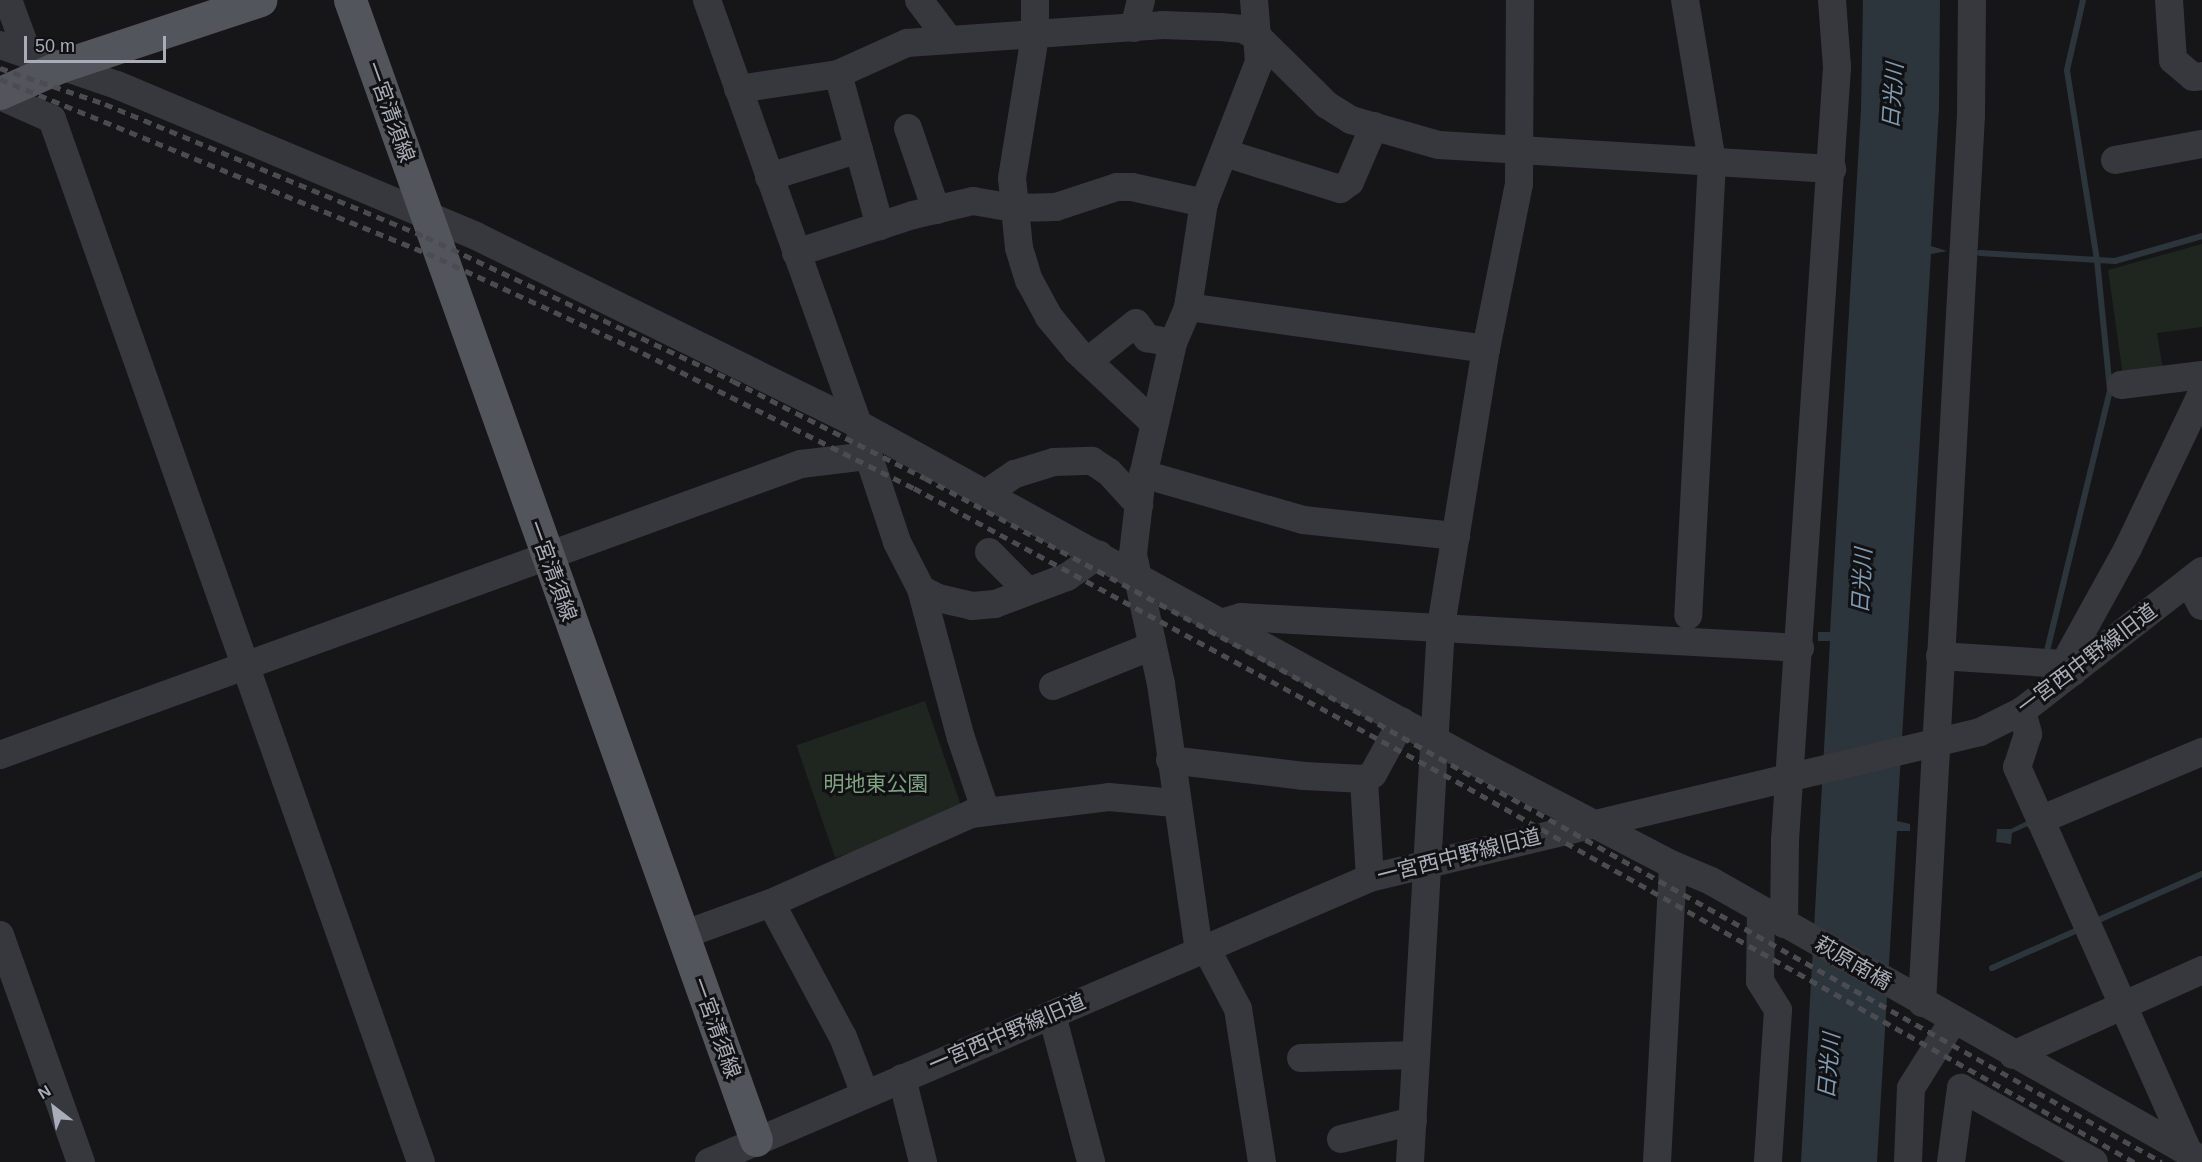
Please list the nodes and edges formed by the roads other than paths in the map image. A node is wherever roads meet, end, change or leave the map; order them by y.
1 (8, 0) edge
2 (260, 0) edge
3 (350, 0) edge
4 (707, 0) edge
5 (919, 0) edge
6 (1035, 0) edge
7 (1141, 0) edge
8 (1254, 0) edge
9 (1520, 0) edge
10 (1685, 0) edge
11 (1832, 0) edge
12 (1972, 0) edge
13 (2169, 0) edge
14 (1134, 28) junction
15 (1035, 36) junction
16 (1259, 38) junction
17 (949, 40) junction
18 (0, 45) edge
19 (28, 54) junction
20 (62, 66) junction
21 (838, 74) junction
22 (2202, 76) edge
23 (738, 89) junction
24 (0, 94) edge
25 (1374, 126) junction
26 (908, 128) dead end
27 (2202, 144) edge
28 (859, 148) junction
29 (1520, 150) junction
30 (1225, 153) junction
31 (2115, 160) dead end
32 (1712, 162) junction
33 (1832, 169) junction
34 (769, 177) junction
35 (1204, 203) junction
36 (1013, 208) junction
37 (936, 210) junction
38 (426, 214) junction
39 (880, 226) junction
40 (796, 253) junction
41 (1188, 307) junction
42 (1173, 344) junction
43 (1486, 349) junction
44 (1088, 361) junction
45 (2202, 375) edge
46 (2121, 385) dead end
47 (2202, 393) edge
48 (1154, 423) junction
49 (858, 424) junction
50 (867, 456) junction
51 (1143, 474) junction
52 (985, 494) junction
53 (1139, 505) junction
54 (1456, 536) junction
55 (989, 552) dead end
56 (1099, 555) junction
57 (547, 557) junction
58 (1134, 574) junction
59 (2198, 586) edge
60 (921, 589) junction
61 (1028, 591) junction
62 (1688, 615) dead end
63 (1224, 622) junction
64 (1441, 626) junction
65 (1152, 646) junction
66 (1800, 648) junction
67 (1940, 656) junction
68 (243, 668) junction
69 (2069, 668) junction
70 (1053, 686) dead end
71 (2022, 711) junction
72 (1402, 721) junction
73 (1433, 738) junction
74 (1935, 744) junction
75 (2202, 752) edge
76 (0, 755) edge
77 (1170, 760) junction
78 (1790, 778) junction
79 (1364, 779) junction
80 (1175, 803) junction
81 (986, 812) junction
82 (2040, 820) junction
83 (1596, 823) junction
84 (1427, 862) junction
85 (1673, 865) junction
86 (1370, 878) junction
87 (771, 903) junction
88 (1772, 917) junction
89 (0, 935) edge
90 (683, 935) junction
91 (1203, 950) junction
92 (2202, 970) edge
93 (1922, 1003) junction
94 (2124, 1004) junction
95 (1052, 1015) junction
96 (1953, 1020) junction
97 (1416, 1054) junction
98 (2013, 1055) junction
99 (1300, 1058) dead end
100 (902, 1078) junction
101 (865, 1094) junction
102 (1413, 1121) junction
103 (1341, 1139) dead end
104 (759, 1151) edge
105 (2196, 1156) edge
106 (81, 1162) edge
107 (421, 1162) edge
108 (710, 1162) edge
109 (923, 1162) edge
110 (1091, 1162) edge
111 (1262, 1162) edge
112 (1410, 1162) edge
113 (1657, 1162) edge
114 (1768, 1162) edge
115 (1908, 1162) edge
116 (1951, 1162) edge
117 (2094, 1162) edge

1 - 19 street
2 - 20 main road
3 - 38 main road, 一宮清須線
4 - 23 street
5 - 17 street
6 - 15 street
7 - 14 street
8 - 16 street
9 - 29 street
10 - 32 street
11 - 33 street
12 - 67 street
13 - 22 street
14 - 15 street
14 - 16 street
15 - 17 street
15 - 36 street
16 - 25 street
16 - 30 street
17 - 21 street
18 - 19 street, 萩原南橋
19 - 20 street, 萩原南橋
20 - 24 main road
20 - 38 street, 萩原南橋
21 - 23 street
21 - 28 street
23 - 34 street
24 - 68 street
25 - 29 street
25 - 30 street
26 - 37 street
27 - 31 street
28 - 34 street
28 - 39 street
29 - 32 street
29 - 43 street
30 - 35 street
32 - 33 street
32 - 62 street
33 - 66 street
34 - 40 street
35 - 36 street
35 - 41 street
36 - 37 street
36 - 44 street
37 - 39 street
38 - 49 street, 萩原南橋
38 - 57 main road, 一宮清須線
39 - 40 street
40 - 49 street
41 - 42 street
41 - 43 street
42 - 44 street
42 - 48 street
43 - 54 street
44 - 48 street
45 - 46 street
47 - 69 street
48 - 51 street
49 - 50 street
49 - 52 street, 萩原南橋
50 - 57 street
50 - 60 street
51 - 53 street
51 - 54 street
52 - 53 street
52 - 56 street, 萩原南橋
53 - 58 street
54 - 64 street
55 - 61 street
56 - 58 street, 萩原南橋
56 - 61 street
57 - 68 street
57 - 90 main road, 一宮清須線
58 - 63 street, 萩原南橋
58 - 65 street
59 - 69 street, 一宮西中野線旧道
60 - 61 street
60 - 81 street
63 - 64 street
63 - 72 street, 萩原南橋
64 - 66 street
64 - 73 street
65 - 70 street
65 - 77 street
66 - 78 street
67 - 69 street
67 - 74 street
68 - 76 street
68 - 107 street
69 - 71 street, 一宮西中野線旧道
71 - 74 street, 一宮西中野線旧道
71 - 82 street
72 - 73 street, 萩原南橋
72 - 79 street
73 - 83 street, 萩原南橋
73 - 84 street
74 - 78 street, 一宮西中野線旧道
74 - 93 street
75 - 82 street
77 - 79 street
77 - 80 street
78 - 83 street, 一宮西中野線旧道
78 - 88 street
79 - 86 street
80 - 81 street
80 - 91 street
81 - 87 street
82 - 94 street
83 - 84 street, 一宮西中野線旧道
83 - 85 street, 萩原南橋
84 - 86 street, 一宮西中野線旧道
84 - 97 street
85 - 88 street, 萩原南橋
85 - 113 street
86 - 91 street, 一宮西中野線旧道
87 - 90 street
87 - 101 street
88 - 93 street, 萩原南橋
88 - 114 street
89 - 106 street
90 - 104 main road, 一宮清須線
91 - 95 street, 一宮西中野線旧道
91 - 111 street
92 - 94 street
93 - 96 street, 萩原南橋
94 - 98 street
94 - 105 street
95 - 100 street, 一宮西中野線旧道
95 - 110 street
96 - 98 street, 萩原南橋
96 - 115 street
97 - 99 street
97 - 102 street
98 - 105 street, 萩原南橋
100 - 101 street, 一宮西中野線旧道
100 - 109 street
101 - 104 street, 一宮西中野線旧道
102 - 103 street
102 - 112 street
104 - 108 street, 一宮西中野線旧道
116 - 117 street

